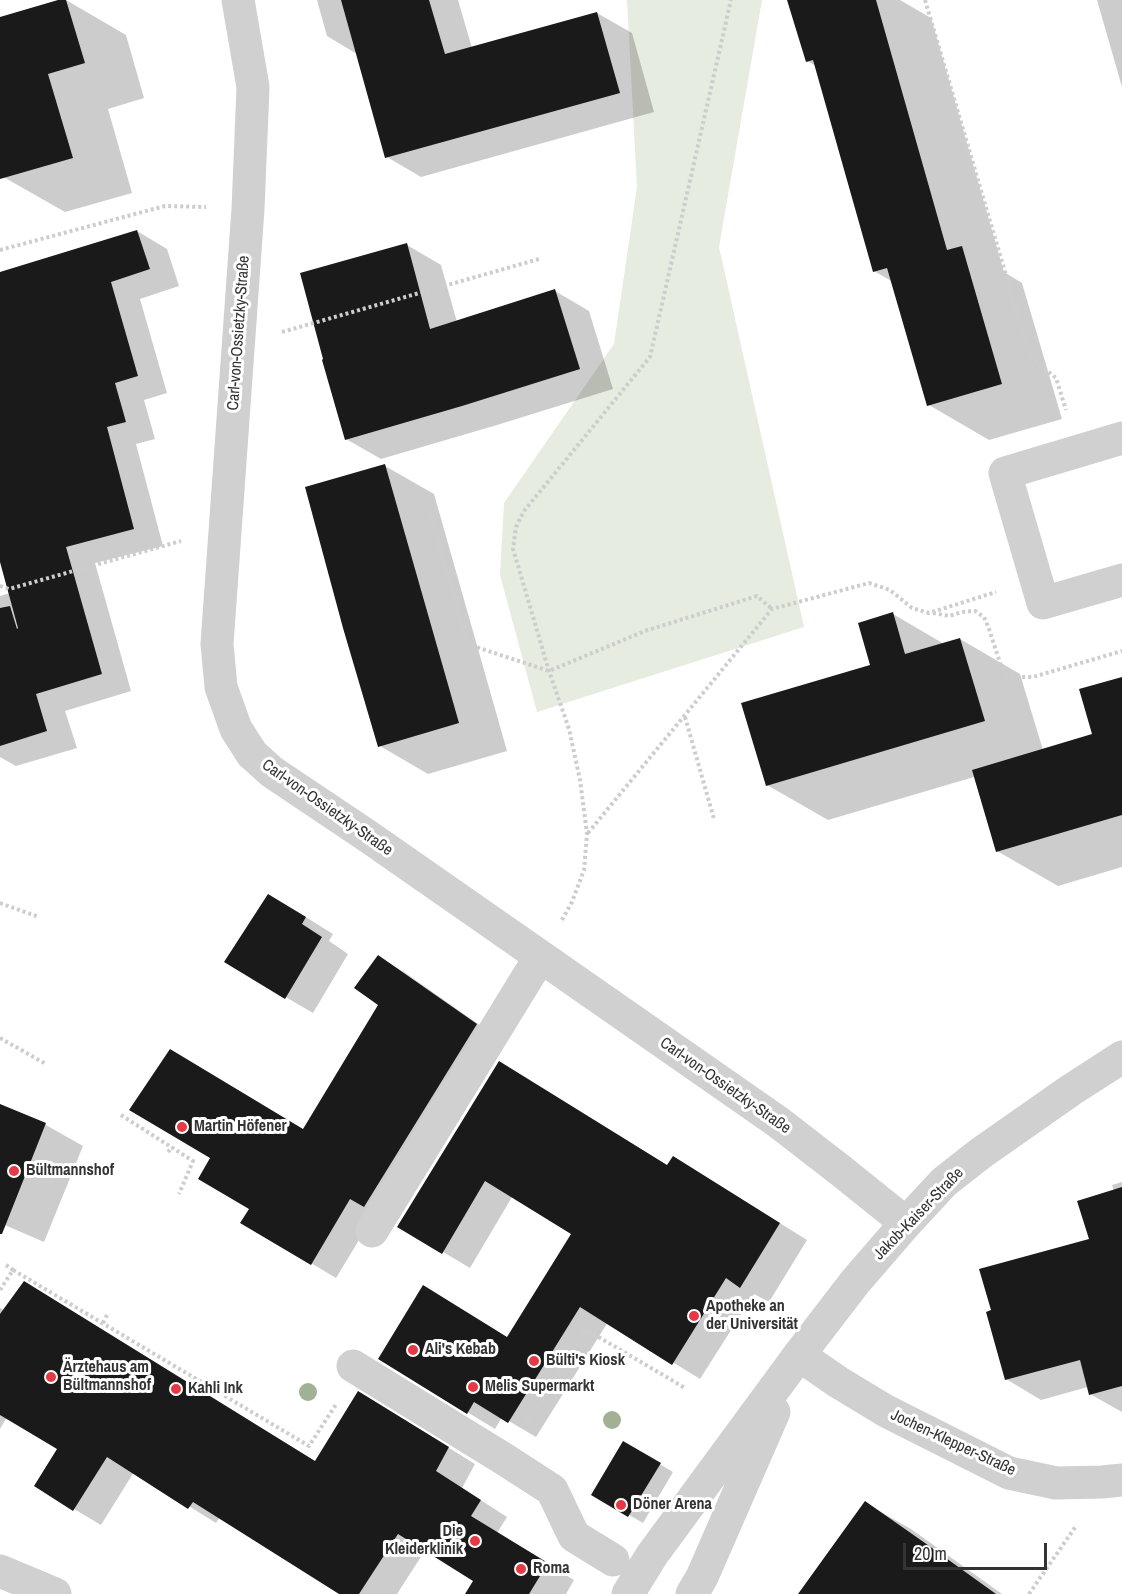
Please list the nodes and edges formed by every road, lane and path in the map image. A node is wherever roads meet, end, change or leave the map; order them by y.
1 (238, 0) edge
2 (731, 0) edge
3 (926, 0) edge
4 (248, 209) junction
5 (0, 250) edge
6 (539, 259) dead end
7 (238, 344) junction
8 (1122, 438) edge
9 (1078, 451) junction
10 (429, 510) dead end
11 (225, 528) junction
12 (1122, 580) edge
13 (0, 586) edge
14 (987, 595) dead end
15 (772, 609) junction
16 (929, 613) junction
17 (1122, 651) edge
18 (549, 671) junction
19 (685, 716) junction
20 (714, 819) dead end
21 (587, 834) junction
22 (0, 903) edge
23 (39, 917) dead end
24 (540, 957) junction
25 (0, 1038) edge
26 (1122, 1057) edge
27 (46, 1064) dead end
28 (121, 1115) dead end
29 (172, 1147) junction
30 (168, 1152) dead end
31 (179, 1194) dead end
32 (906, 1223) junction
33 (372, 1231) dead end
34 (6, 1265) dead end
35 (13, 1270) junction
36 (0, 1290) edge
37 (108, 1313) dead end
38 (103, 1323) junction
39 (799, 1355) junction
40 (355, 1368) joint
41 (685, 1388) dead end
42 (504, 1459) junction
43 (1112, 1481) edge
44 (613, 1560) dead end
45 (0, 1571) edge
46 (55, 1594) edge
47 (628, 1594) edge
48 (692, 1594) edge
49 (1029, 1594) edge

1 - 4 street, Carl-von-Ossietzky-Straße
2 - 18 path
3 - 9 path
4 - 5 path
4 - 7 street, Carl-von-Ossietzky-Straße
6 - 7 path
7 - 11 street, Carl-von-Ossietzky-Straße
8 - 9 street
9 - 12 street
10 - 18 path
11 - 13 path
11 - 24 street, Carl-von-Ossietzky-Straße
14 - 16 path
15 - 16 path
15 - 18 path
15 - 19 path
16 - 17 path
18 - 21 path
19 - 20 path
19 - 21 path
21 - 24 path
22 - 23 path
24 - 32 street, Carl-von-Ossietzky-Straße
24 - 33 street
25 - 27 path
26 - 32 street, Jakob-Kaiser-Straße
28 - 29 path
29 - 30 path
29 - 31 path
32 - 39 street, Jakob-Kaiser-Straße
34 - 35 path
35 - 36 path
35 - 38 path
37 - 38 path
38 - 40 path
39 - 43 street, Jochen-Klepper-Straße
39 - 47 street, Jakob-Kaiser-Straße
39 - 48 street, Jakob-Kaiser-Straße
40 - 42 street
41 - 42 path
42 - 44 street
43 - 49 path
45 - 46 street

